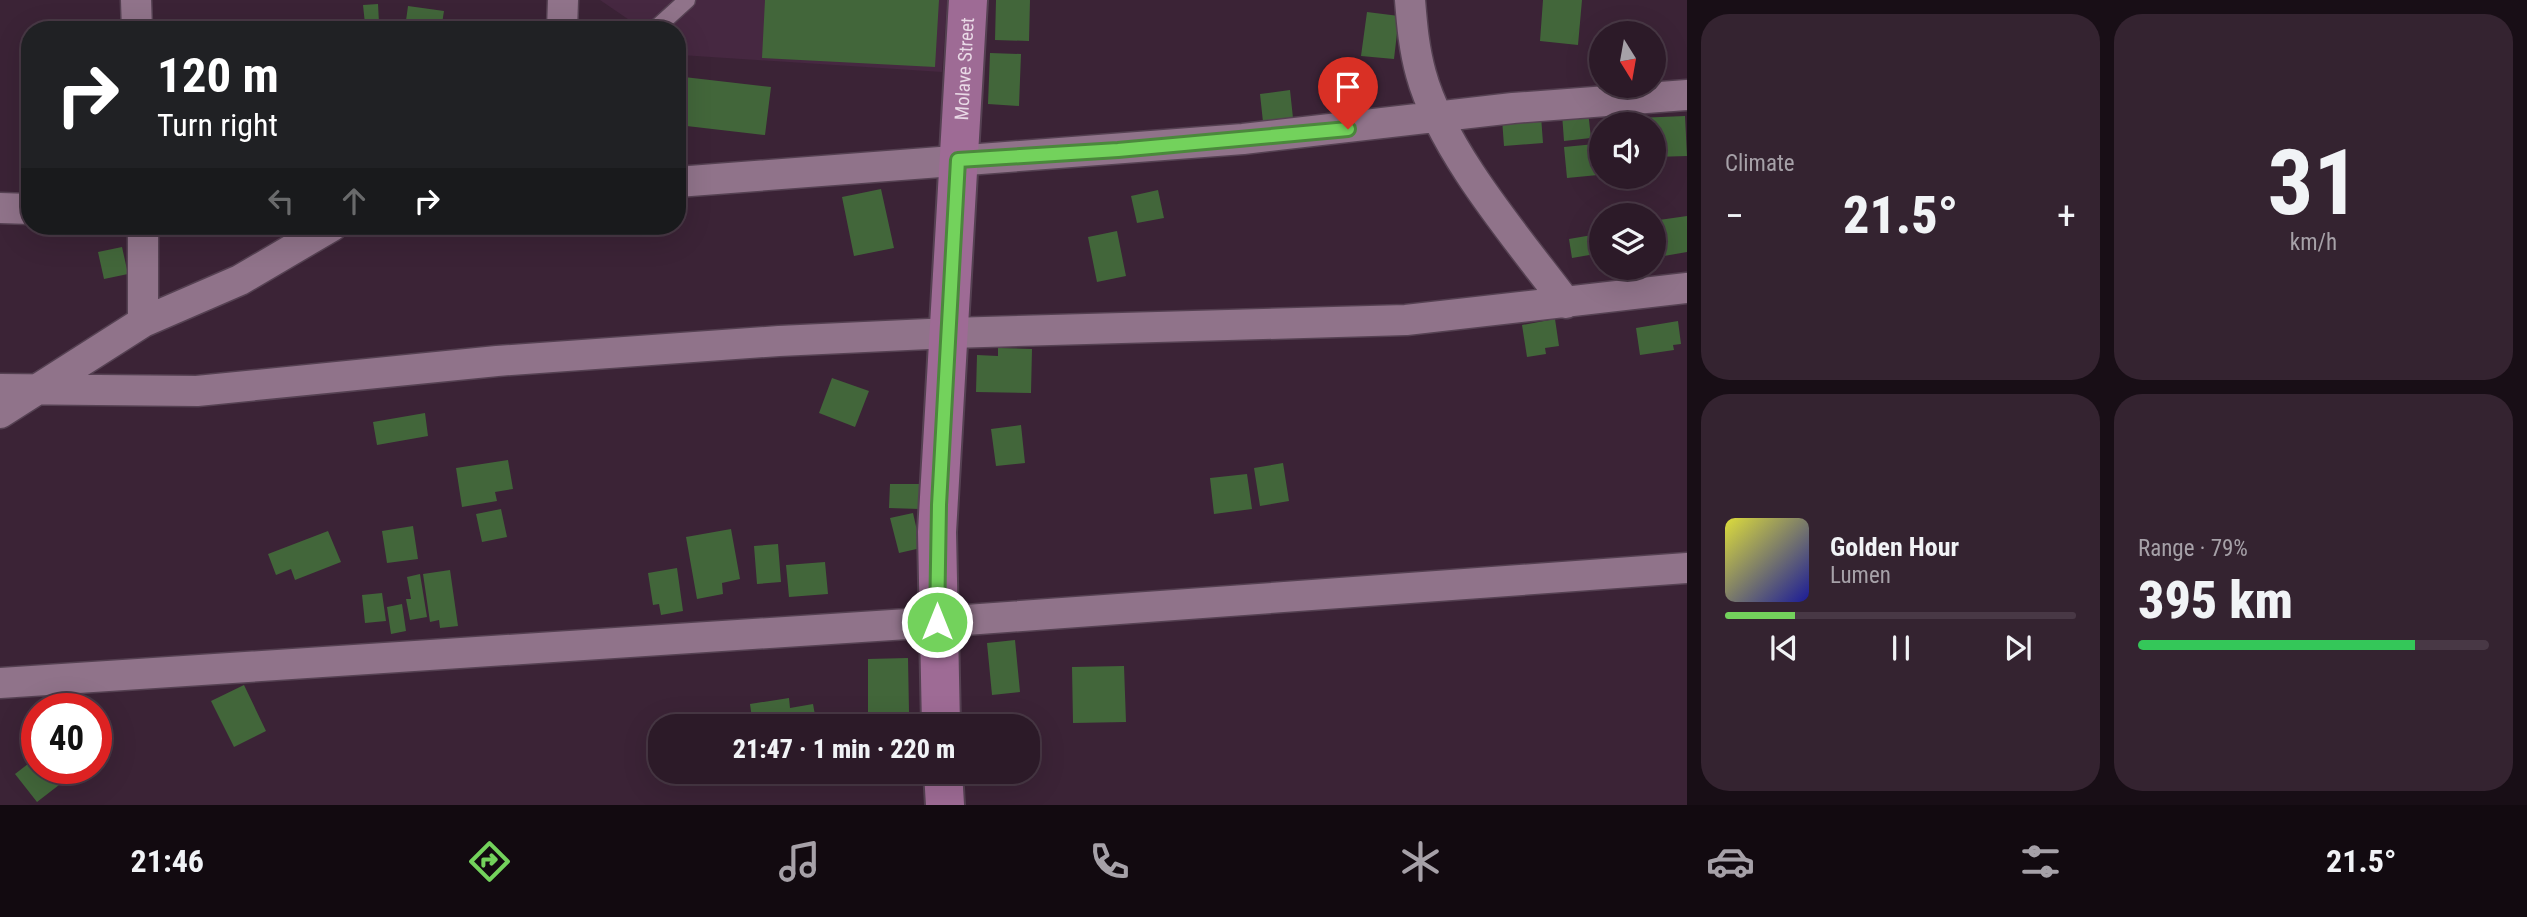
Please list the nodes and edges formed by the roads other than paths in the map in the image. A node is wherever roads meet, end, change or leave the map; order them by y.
1 (136, 0) edge
2 (563, 0) edge
3 (687, 0) edge
4 (968, 0) edge
5 (1410, 0) edge
6 (137, 21) edge
7 (562, 21) edge
8 (664, 21) edge
9 (1687, 95) edge
10 (1437, 116) junction
11 (958, 160) junction
12 (686, 181) edge
13 (0, 208) edge
14 (21, 209) edge
15 (143, 235) edge
16 (317, 235) edge
17 (1687, 288) edge
18 (1566, 303) junction
19 (143, 323) junction
20 (950, 333) junction
21 (0, 389) edge
22 (39, 389) junction
23 (0, 413) edge
24 (1687, 568) edge
25 (937, 622) junction
26 (0, 683) edge
27 (941, 714) edge
28 (944, 784) edge
29 (945, 805) edge

1 - 6 street
2 - 7 street
3 - 8 lane
4 - 11 street, Molave Street
5 - 10 street
9 - 10 street
10 - 11 street
10 - 18 street
11 - 12 street
11 - 20 street, Molave Street
13 - 14 street
15 - 19 street
16 - 19 street
17 - 18 street
18 - 20 street
19 - 22 street
20 - 22 street
20 - 25 street, Molave Street
21 - 22 street
22 - 23 street
24 - 25 street
25 - 26 street
25 - 27 street, Molave Street
28 - 29 street

